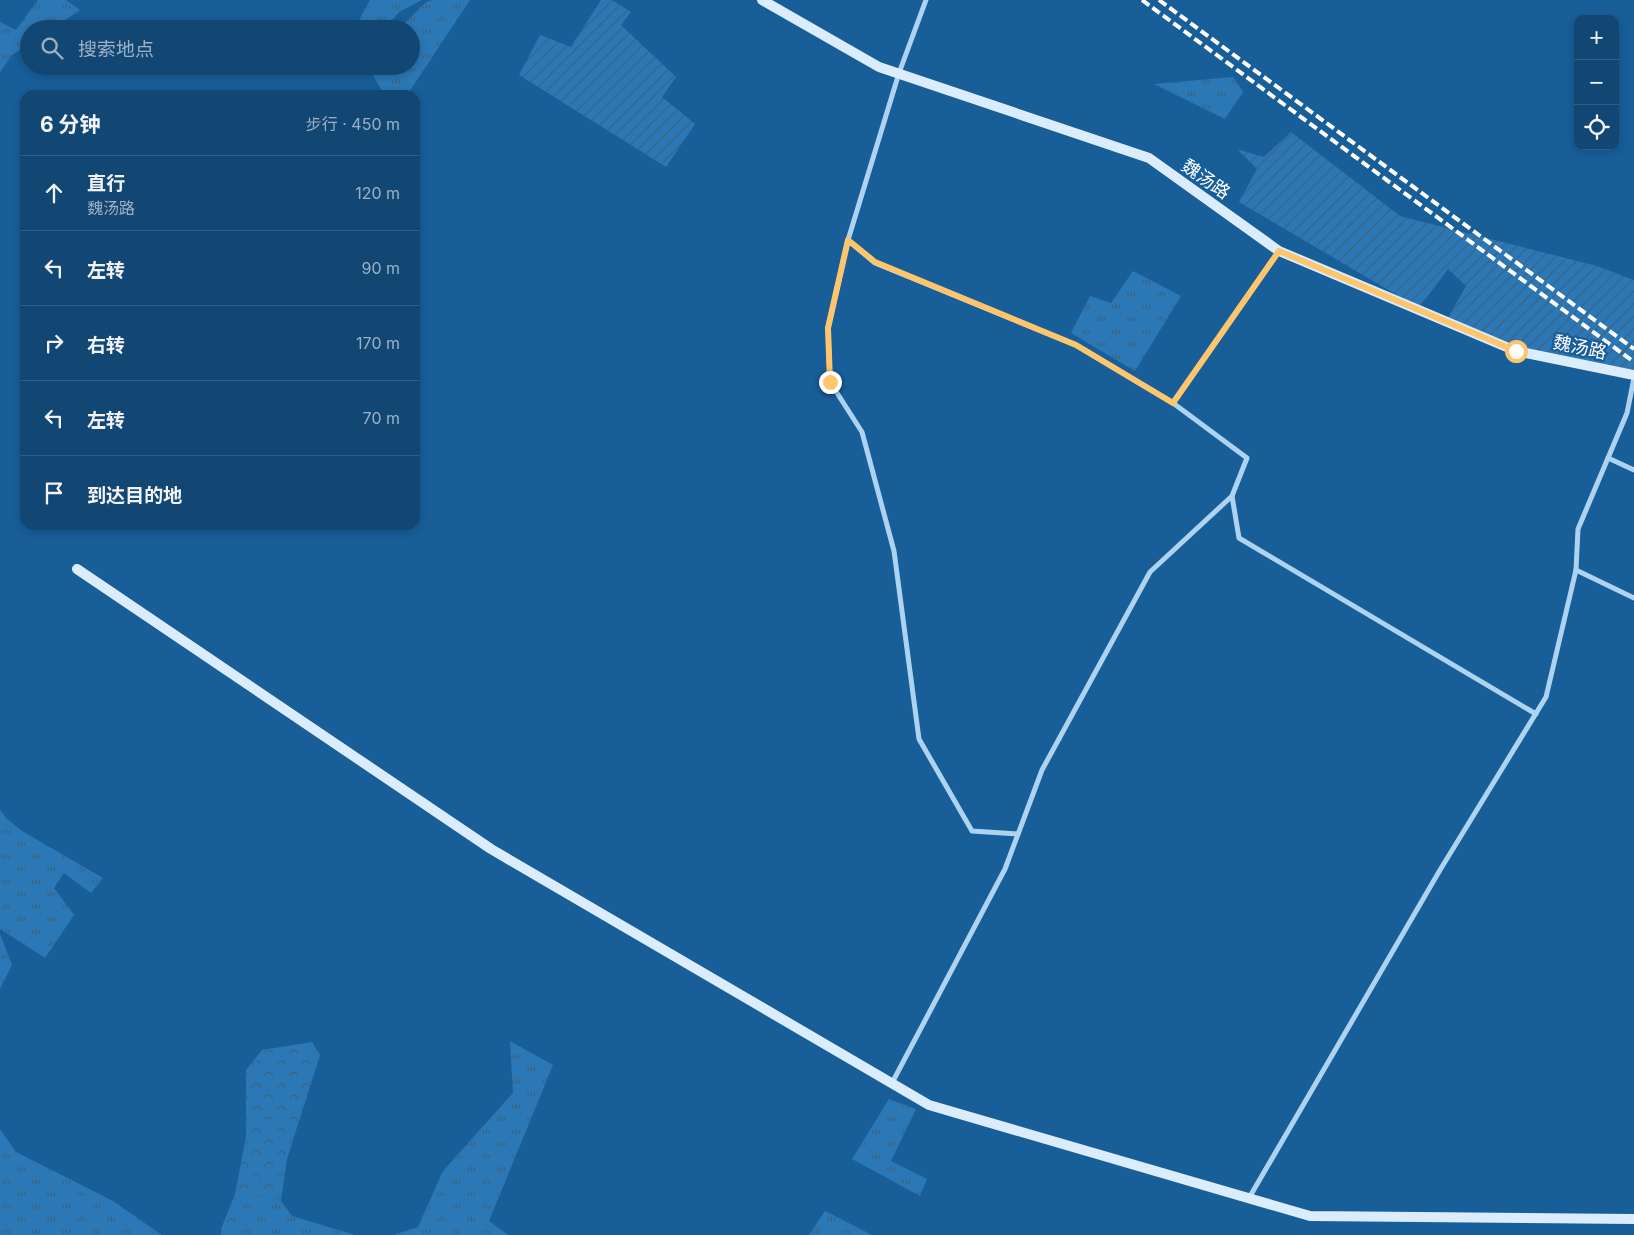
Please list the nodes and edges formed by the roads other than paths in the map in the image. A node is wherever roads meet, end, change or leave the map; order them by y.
1 (762, 0) edge
2 (926, 0) edge
3 (899, 73) junction
4 (848, 240) junction
5 (1279, 251) junction
6 (1634, 376) edge
7 (1173, 403) junction
8 (1608, 458) junction
9 (1634, 470) edge
10 (1232, 496) junction
11 (77, 569) dead end
12 (1576, 570) junction
13 (1634, 598) edge
14 (1536, 714) junction
15 (1018, 834) junction
16 (892, 1083) junction
17 (1249, 1198) junction
18 (1634, 1219) edge

1 - 3 main road, 魏汤路
2 - 3 street
3 - 4 street
3 - 5 main road, 魏汤路
4 - 7 street
4 - 15 street
5 - 6 main road, 魏汤路
5 - 7 street
6 - 8 street
7 - 10 street
8 - 9 street
8 - 12 street
10 - 14 street
10 - 15 street
11 - 16 main road
12 - 13 street
12 - 14 street
14 - 17 street
15 - 16 street
16 - 17 main road
17 - 18 main road

